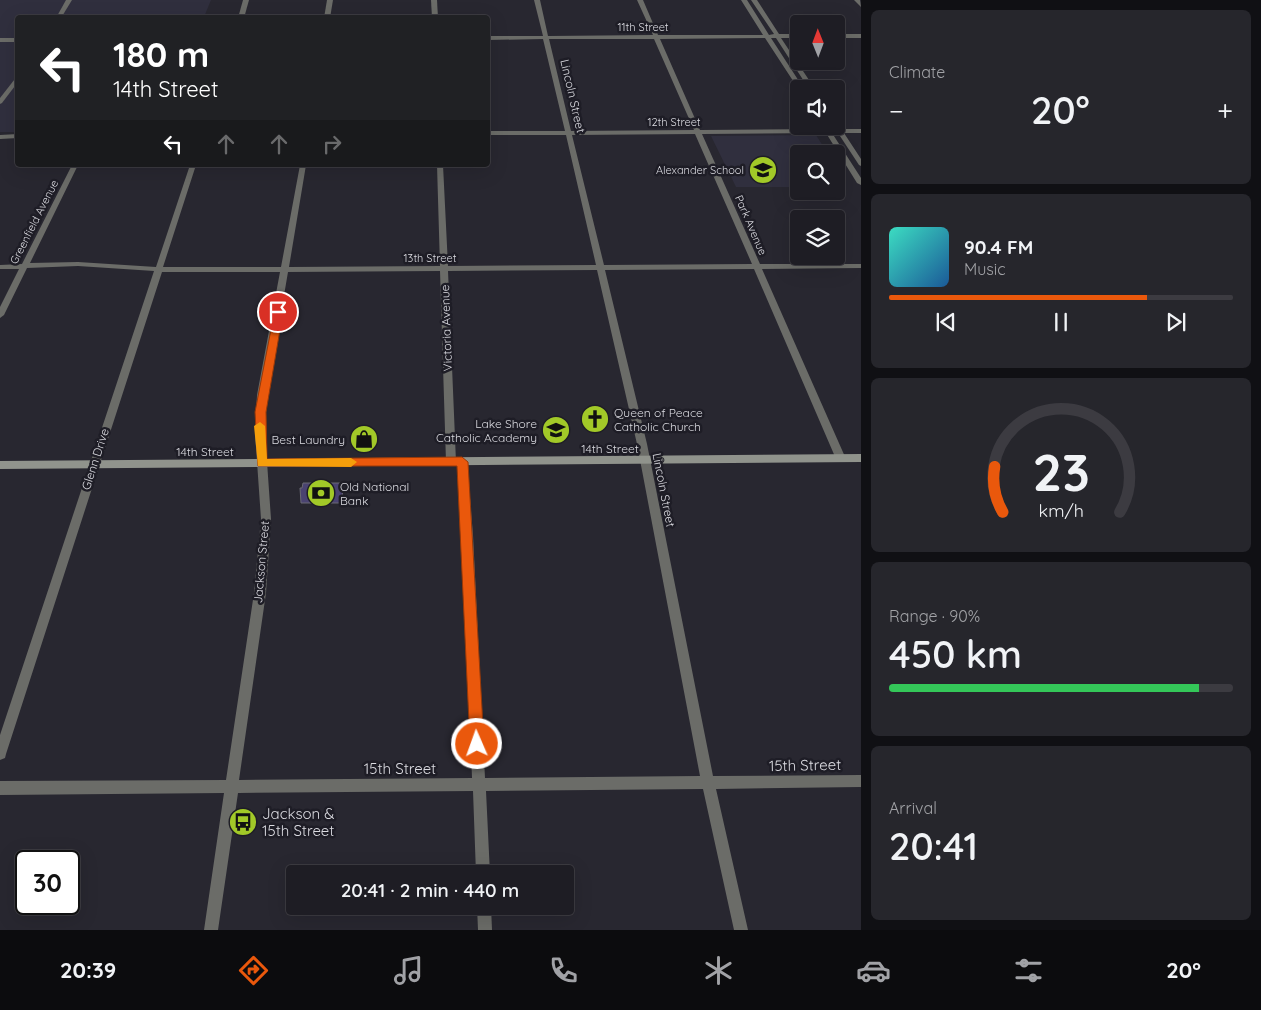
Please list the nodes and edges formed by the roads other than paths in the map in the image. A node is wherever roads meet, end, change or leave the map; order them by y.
1 (69, 0) edge
2 (246, 0) edge
3 (330, 0) edge
4 (434, 0) edge
5 (537, 0) edge
6 (640, 0) edge
7 (744, 0) edge
8 (754, 0) edge
9 (857, 0) edge
10 (861, 4) edge
11 (60, 15) edge
12 (242, 15) edge
13 (328, 15) edge
14 (435, 15) edge
15 (767, 36) junction
16 (778, 36) junction
17 (790, 36) edge
18 (845, 36) edge
19 (861, 36) edge
20 (657, 37) junction
21 (490, 38) edge
22 (546, 38) junction
23 (0, 40) edge
24 (15, 40) edge
25 (795, 80) edge
26 (806, 80) edge
27 (15, 81) edge
28 (0, 102) edge
29 (845, 129) edge
30 (790, 130) edge
31 (861, 131) edge
32 (698, 132) junction
33 (490, 133) edge
34 (568, 133) junction
35 (830, 135) edge
36 (842, 135) edge
37 (15, 136) edge
38 (0, 137) edge
39 (861, 164) edge
40 (74, 167) edge
41 (192, 167) edge
42 (303, 167) edge
43 (440, 167) edge
44 (861, 183) edge
45 (861, 266) edge
46 (0, 267) edge
47 (24, 267) junction
48 (757, 267) junction
49 (443, 268) junction
50 (600, 268) junction
51 (157, 270) junction
52 (286, 270) junction
53 (0, 315) edge
54 (861, 458) edge
55 (841, 459) junction
56 (646, 460) junction
57 (456, 462) junction
58 (262, 463) junction
59 (93, 464) junction
60 (0, 465) edge
61 (0, 754) edge
62 (861, 781) edge
63 (708, 782) junction
64 (479, 784) junction
65 (232, 786) junction
66 (0, 788) edge
67 (483, 865) edge
68 (485, 915) edge
69 (211, 930) edge
70 (486, 930) edge
71 (741, 930) edge

1 - 11 street
2 - 12 street
3 - 13 street
4 - 14 street
5 - 22 street, Lincoln Street
6 - 20 street, Park Avenue
7 - 15 street
8 - 16 street
9 - 10 street
15 - 16 street, 11th Street
15 - 20 street, 11th Street
15 - 25 street
16 - 17 street, 11th Street
16 - 26 street
18 - 19 street
20 - 22 street, 11th Street
20 - 32 street, Park Avenue
21 - 22 street, 11th Street
22 - 34 street, Lincoln Street
23 - 24 street
27 - 28 street
29 - 31 street, 12th Street
30 - 32 street, 12th Street
32 - 34 street, 12th Street
32 - 48 street, Park Avenue
33 - 34 street, 12th Street
34 - 50 street, Lincoln Street
35 - 44 street
36 - 39 street
37 - 38 street
40 - 47 street, Greenfield Avenue
41 - 51 street, Glenn Drive
42 - 52 street, Jackson Street
43 - 49 street, Victoria Avenue
45 - 48 street, 13th Street
46 - 47 street, 13th Street
47 - 51 street, 13th Street
47 - 53 street, Greenfield Avenue
48 - 50 street, 13th Street
48 - 55 street, Park Avenue
49 - 50 street, 13th Street
49 - 52 street, 13th Street
49 - 57 street, Victoria Avenue
50 - 56 street, Lincoln Street
51 - 52 street, 13th Street
51 - 59 street, Glenn Drive
52 - 58 street, Jackson Street
54 - 55 street, 14th Street
55 - 56 street, 14th Street
56 - 57 street, 14th Street
56 - 63 street, Lincoln Street
57 - 58 street, 14th Street
57 - 64 street, Victoria Avenue
58 - 59 street, 14th Street
58 - 65 street, Jackson Street
59 - 60 street, 14th Street
59 - 61 street, Glenn Drive
62 - 63 street, 15th Street
63 - 64 street, 15th Street
63 - 71 street, Lincoln Street
64 - 65 street, 15th Street
64 - 67 street, Victoria Avenue
65 - 66 street, 15th Street
65 - 69 street, Jackson Street
68 - 70 street

